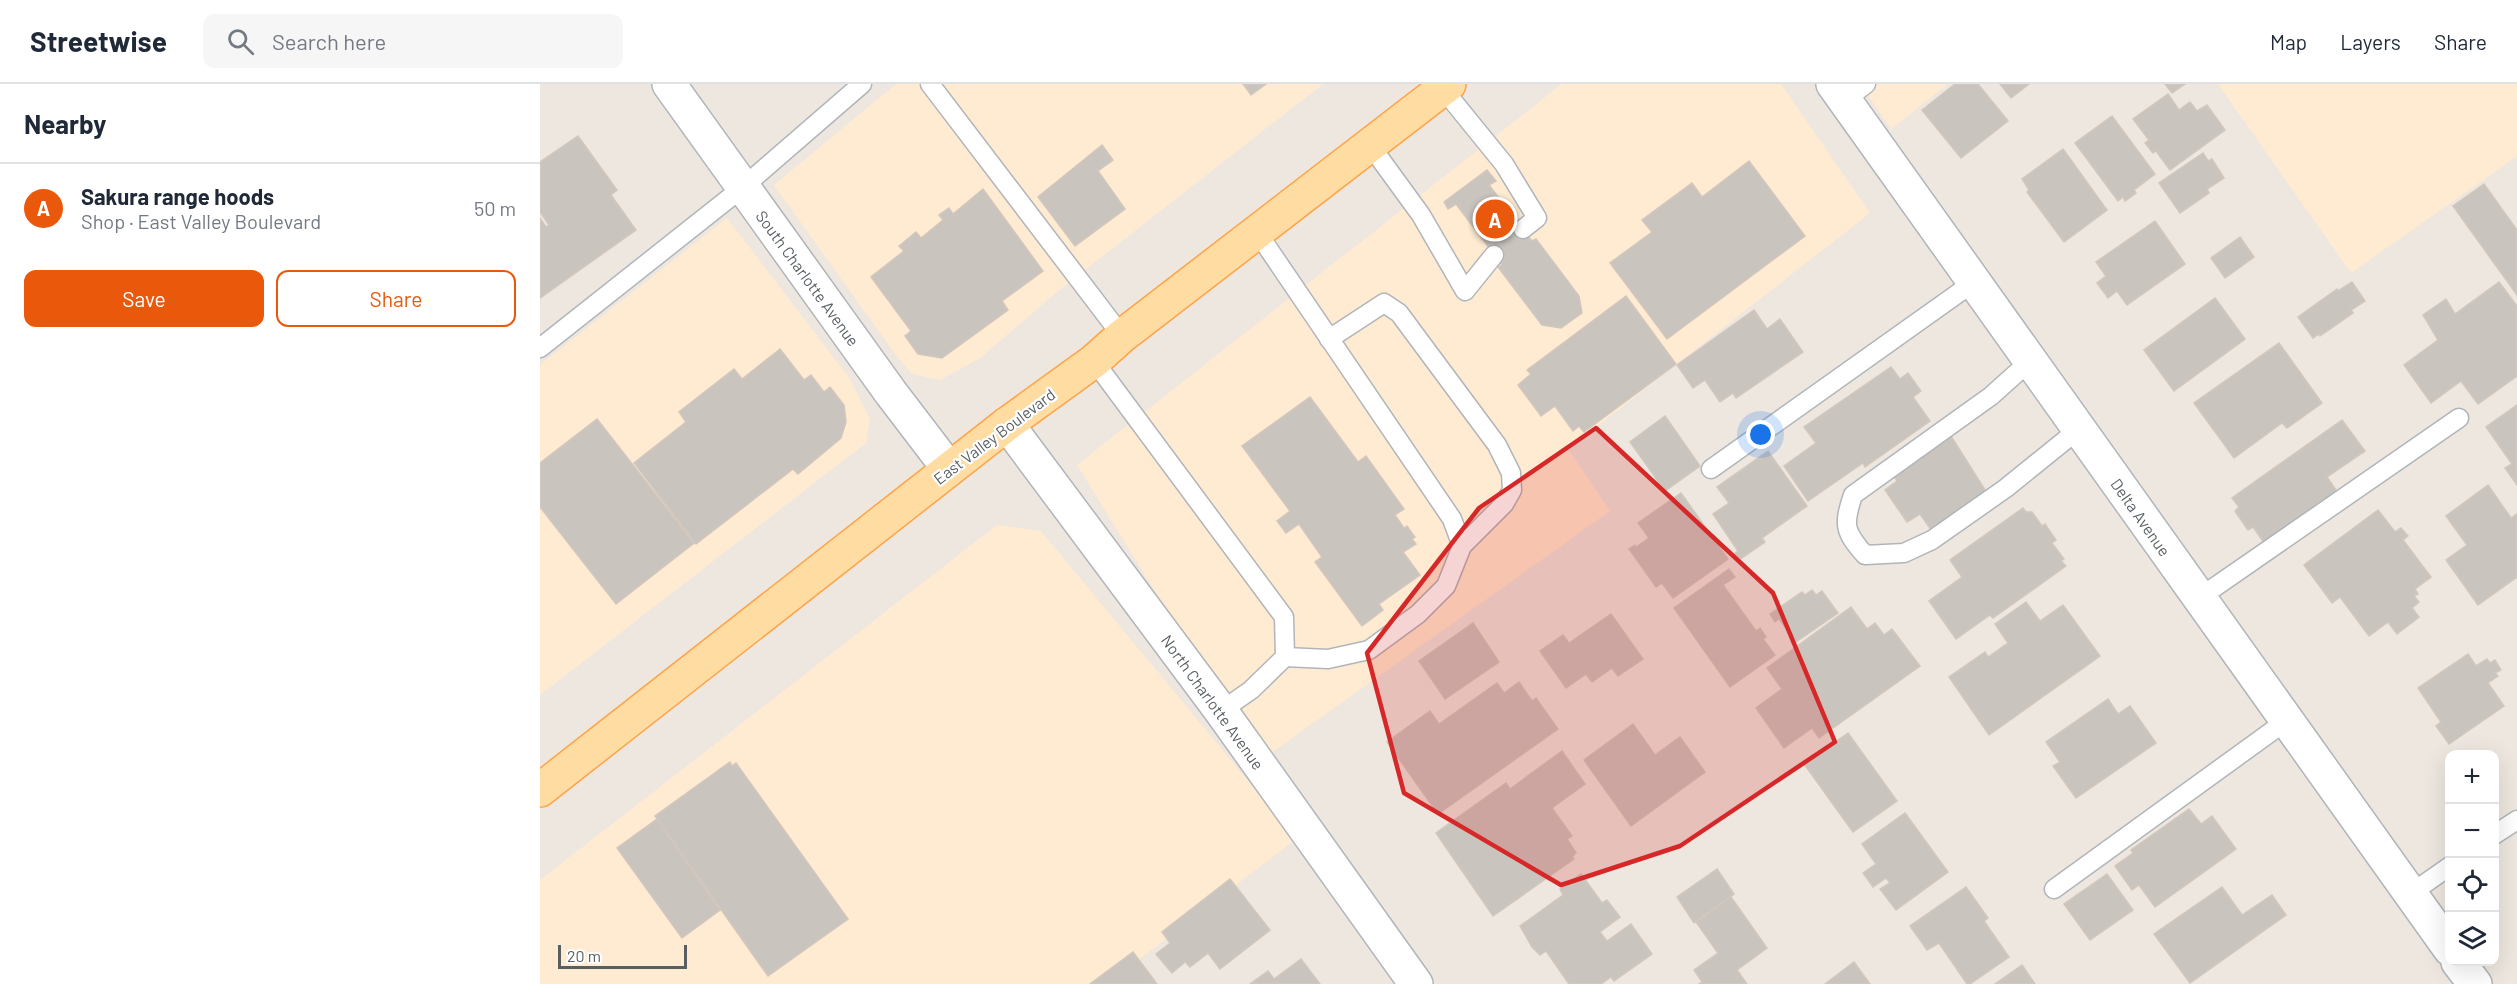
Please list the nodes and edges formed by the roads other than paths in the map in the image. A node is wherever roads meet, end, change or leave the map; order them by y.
1 (669, 84) edge
2 (862, 84) edge
3 (930, 84) edge
4 (1443, 86) edge
5 (1848, 89) edge
6 (1370, 145) junction
7 (742, 188) junction
8 (1523, 229) dead end
9 (1257, 232) junction
10 (1494, 255) dead end
11 (1974, 282) junction
12 (1122, 336) junction
13 (1329, 339) junction
14 (540, 348) edge
15 (2030, 361) junction
16 (1094, 362) junction
17 (2459, 418) dead end
18 (1007, 424) junction
19 (2079, 429) junction
20 (949, 469) junction
21 (1711, 469) dead end
22 (1462, 546) junction
23 (2199, 598) junction
24 (1285, 657) junction
25 (1221, 711) junction
26 (2286, 721) junction
27 (540, 790) edge
28 (2517, 820) edge
29 (2499, 832) edge
30 (2445, 870) edge
31 (2054, 889) dead end
32 (2410, 894) junction
33 (2445, 942) edge
34 (2461, 966) edge
35 (1412, 982) edge
36 (2475, 984) edge

1 - 7 street, South Charlotte Avenue
2 - 7 lane
3 - 12 lane
4 - 6 main road, East Valley Boulevard
4 - 8 lane
5 - 11 street, Delta Avenue
6 - 9 main road, East Valley Boulevard
6 - 10 lane
7 - 14 lane
7 - 20 street, South Charlotte Avenue
9 - 12 main road, East Valley Boulevard
9 - 13 lane
11 - 15 street, Delta Avenue
11 - 21 lane
12 - 16 main road, East Valley Boulevard
13 - 22 lane
13 - 22 lane
15 - 19 street, Delta Avenue
15 - 19 lane
16 - 18 main road, East Valley Boulevard
16 - 24 lane
17 - 23 lane
18 - 20 main road, East Valley Boulevard
18 - 25 street, North Charlotte Avenue
19 - 23 street, Delta Avenue
20 - 27 main road, East Valley Boulevard
22 - 24 lane
23 - 26 street, Delta Avenue
24 - 25 lane
25 - 35 street, North Charlotte Avenue
26 - 31 lane
26 - 32 street, Delta Avenue
28 - 29 lane
30 - 32 lane
32 - 33 street, Delta Avenue
34 - 36 street

